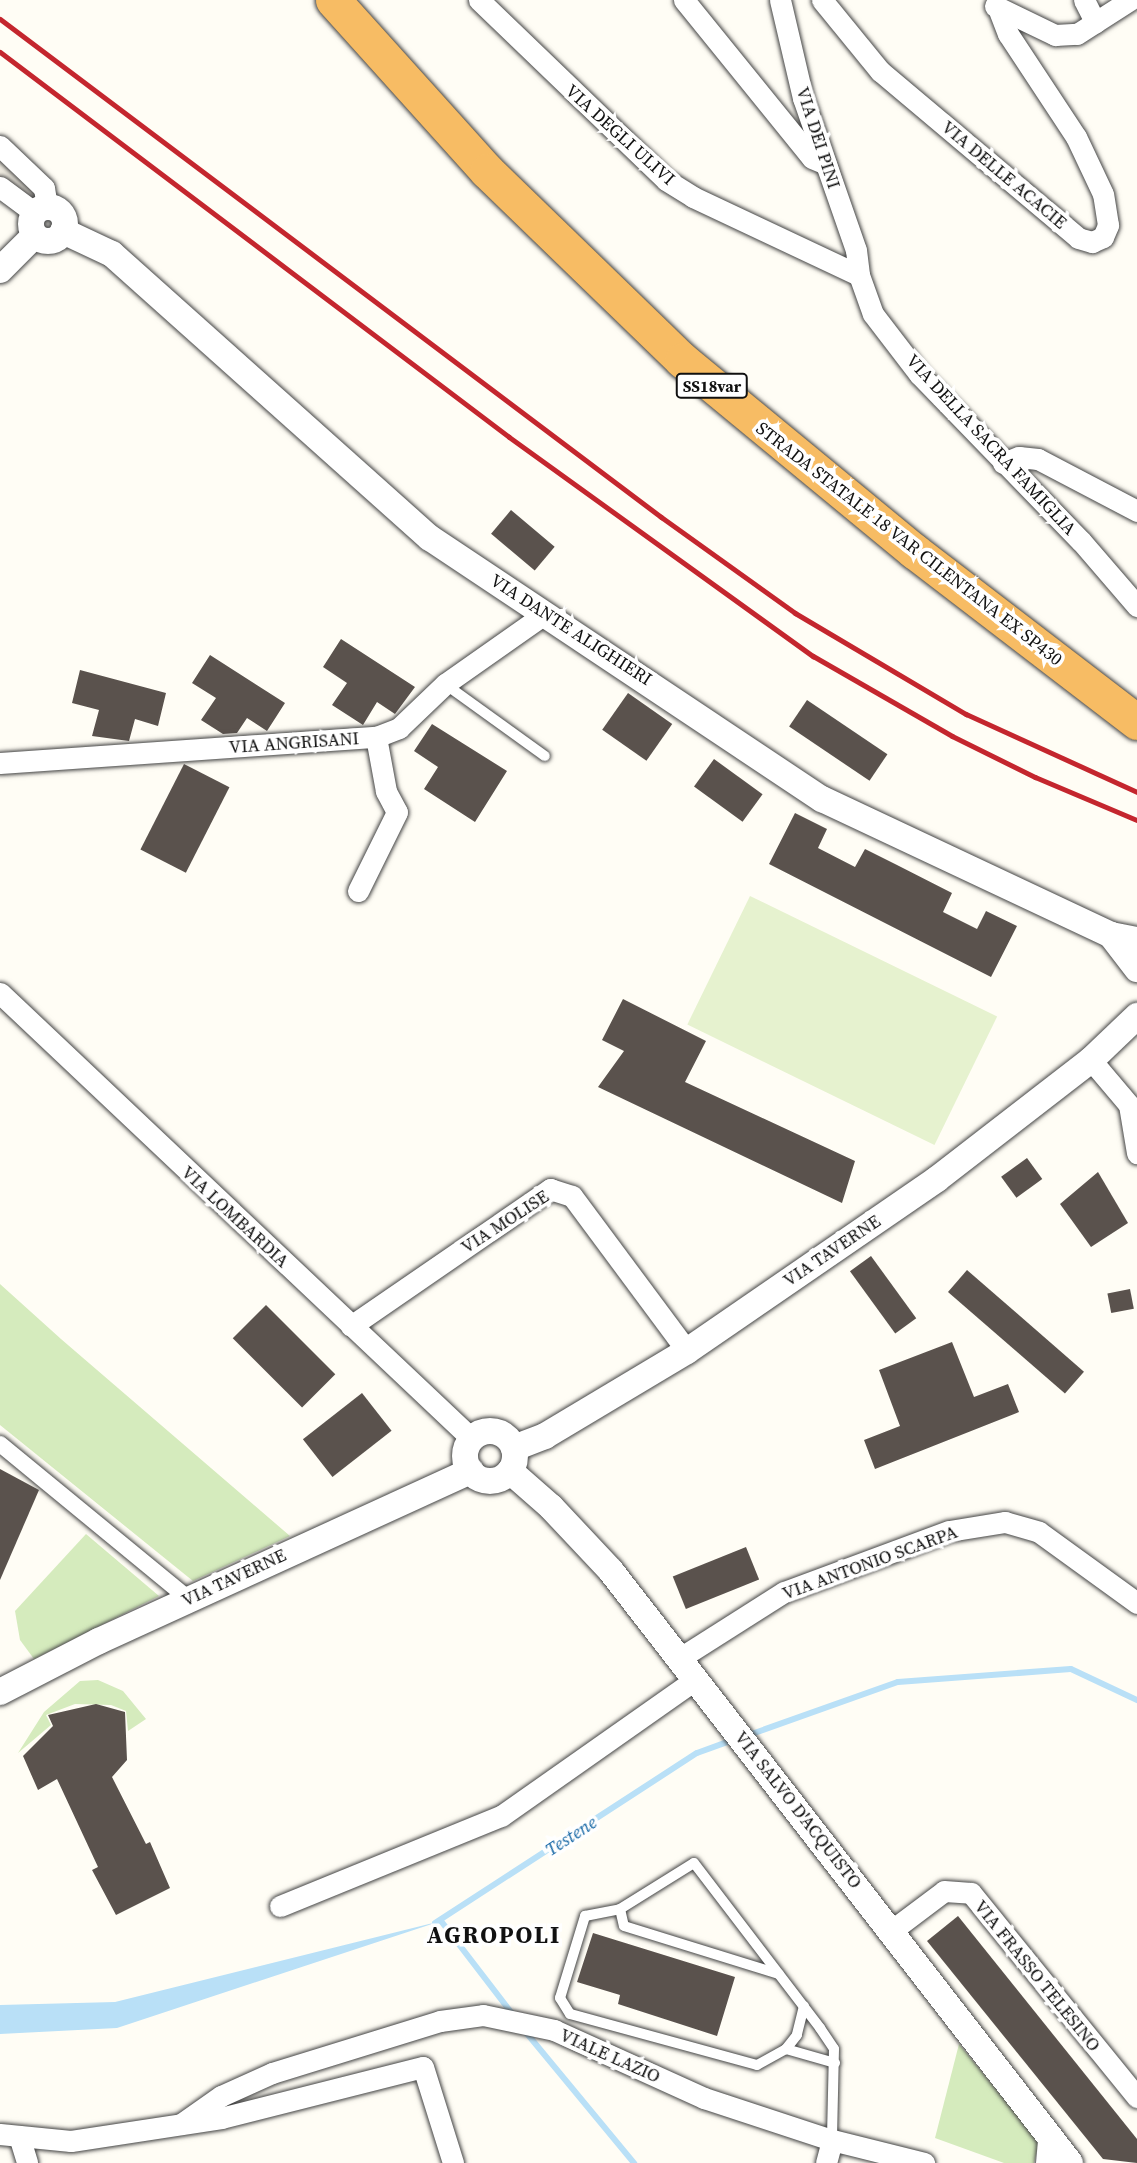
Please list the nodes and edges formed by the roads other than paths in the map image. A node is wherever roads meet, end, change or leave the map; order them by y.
1 (333, 0) edge
2 (479, 0) edge
3 (684, 0) edge
4 (780, 0) edge
5 (822, 0) edge
6 (1084, 0) edge
7 (1130, 0) edge
8 (994, 5) edge
9 (1095, 22) junction
10 (0, 146) edge
11 (826, 164) junction
12 (0, 187) edge
13 (39, 219) junction
14 (0, 270) edge
15 (859, 275) junction
16 (1003, 463) junction
17 (1137, 511) edge
18 (1137, 606) edge
19 (546, 613) junction
20 (445, 684) junction
21 (1137, 722) edge
22 (376, 737) junction
23 (545, 756) dead end
24 (0, 763) edge
25 (358, 891) dead end
26 (1111, 935) junction
27 (1137, 940) edge
28 (1137, 970) edge
29 (0, 993) edge
30 (1134, 1013) edge
31 (1091, 1060) junction
32 (1137, 1153) edge
33 (351, 1326) junction
34 (687, 1350) junction
35 (472, 1439) junction
36 (0, 1444) edge
37 (512, 1460) junction
38 (471, 1471) junction
39 (189, 1599) junction
40 (1137, 1603) edge
41 (692, 1674) junction
42 (0, 1692) edge
43 (280, 1906) dead end
44 (620, 1909) junction
45 (891, 1931) junction
46 (780, 1975) junction
47 (804, 2006) junction
48 (786, 2049) junction
49 (835, 2063) junction
50 (1137, 2097) edge
51 (181, 2124) junction
52 (10, 2135) edge
53 (832, 2140) junction
54 (1047, 2152) edge
55 (27, 2163) edge
56 (453, 2163) edge
57 (826, 2163) edge
58 (924, 2163) edge
59 (1070, 2163) edge

1 - 21 highway, STRADA STATALE 18 VAR CILENTANA EX SP430 / SS18var
2 - 15 street, VIA DEGLI ULIVI
3 - 11 street
4 - 11 street, VIA DEI PINI
5 - 8 street, VIA DELLE ACACIE
6 - 9 street
7 - 9 street
8 - 9 street
10 - 13 street
11 - 15 street, VIA DEI PINI
12 - 13 street
13 - 14 street
13 - 19 street, VIA DANTE ALIGHIERI
15 - 16 street, VIA DELLA SACRA FAMIGLIA
16 - 17 street
16 - 18 street, VIA DELLA SACRA FAMIGLIA
19 - 20 street, VIA ANGRISANI
19 - 26 street, VIA DANTE ALIGHIERI
20 - 22 street, VIA ANGRISANI
20 - 23 lane
22 - 24 street, VIA ANGRISANI
22 - 25 street
26 - 27 street, VIA DANTE ALIGHIERI
26 - 28 street
29 - 33 street, VIA LOMBARDIA
30 - 31 street, VIA TAVERNE
31 - 32 street
31 - 34 street, VIA TAVERNE
33 - 34 street, VIA MOLISE
33 - 35 street, VIA LOMBARDIA
34 - 37 street, VIA TAVERNE
35 - 37 street
35 - 38 street
36 - 39 street
37 - 38 street
37 - 41 street, VIA SALVO D'ACQUISTO
38 - 39 street, VIA TAVERNE
39 - 42 street, VIA TAVERNE
40 - 41 street, VIA ANTONIO SCARPA
41 - 43 street, VIA ANTONIO SCARPA
41 - 45 street, VIA SALVO D'ACQUISTO
44 - 46 lane
44 - 46 lane
44 - 48 lane
45 - 50 street, VIA FRASSO TELESINO
45 - 54 street, VIA SALVO D'ACQUISTO
46 - 47 lane
47 - 48 lane
47 - 49 lane
48 - 49 lane
49 - 53 lane
51 - 52 street, VIALE LAZIO
51 - 53 street, VIALE LAZIO
51 - 56 street, VIALE LAZIO
52 - 55 street
53 - 57 street
53 - 58 street, VIALE LAZIO
54 - 59 street, VIA SALVO D'ACQUISTO

